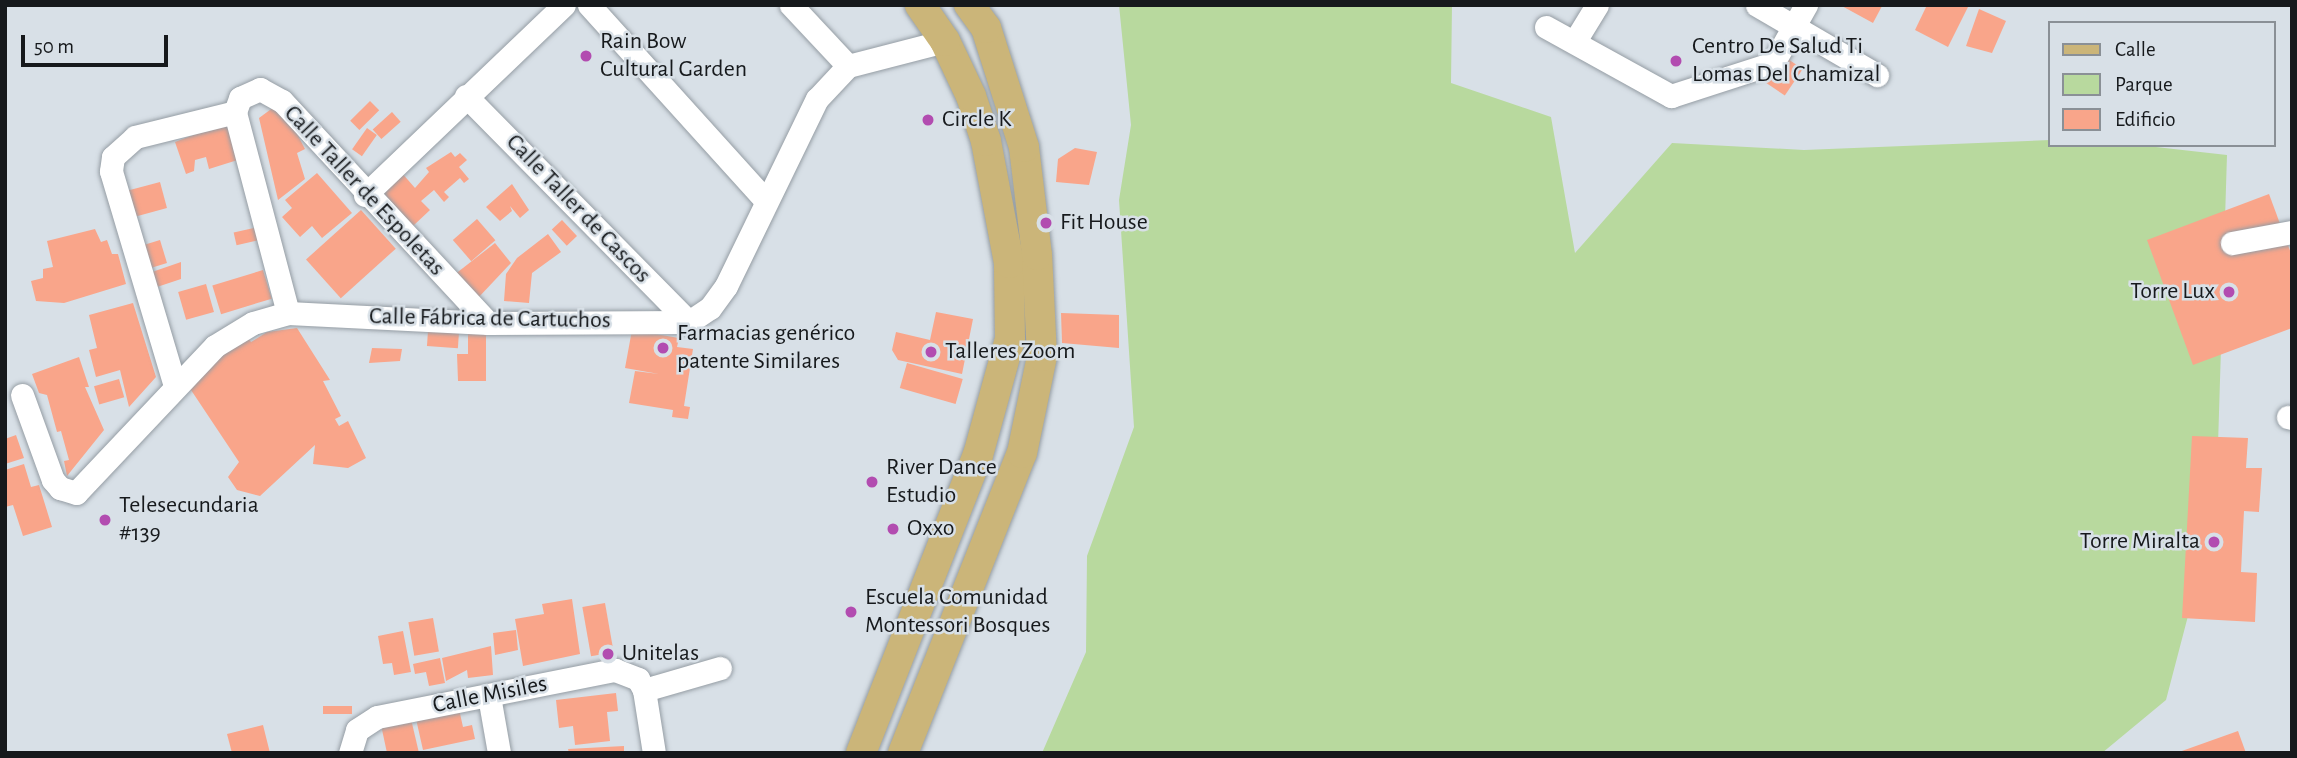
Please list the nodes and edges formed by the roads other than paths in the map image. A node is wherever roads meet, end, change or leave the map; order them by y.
1 (564, 5) edge
2 (589, 5) edge
3 (792, 5) edge
4 (920, 5) edge
5 (969, 5) edge
6 (1597, 5) edge
7 (1757, 5) edge
8 (1806, 5) edge
9 (1546, 27) dead end
10 (1794, 27) junction
11 (945, 41) junction
12 (1575, 41) junction
13 (848, 66) junction
14 (1877, 75) dead end
15 (466, 96) junction
16 (234, 112) junction
17 (365, 195) junction
18 (766, 201) junction
19 (2292, 232) edge
20 (2231, 243) dead end
21 (288, 313) junction
22 (689, 322) junction
23 (488, 323) junction
24 (175, 386) junction
25 (22, 395) dead end
26 (978, 455) junction
27 (1016, 468) junction
28 (960, 495) junction
29 (996, 516) junction
30 (720, 668) dead end
31 (644, 690) junction
32 (489, 696) junction
33 (350, 753) edge
34 (499, 753) edge
35 (654, 753) edge
36 (861, 753) edge
37 (903, 753) edge

1 - 15 street
2 - 18 street
3 - 13 street
4 - 11 main road
5 - 27 main road
6 - 12 street
7 - 10 street
8 - 10 street
9 - 12 street
10 - 12 street
10 - 14 street
11 - 13 street
11 - 26 main road
13 - 18 street
15 - 17 street
15 - 22 street, Calle Taller de Cascos
16 - 17 street, Calle Taller de Espoletas
16 - 21 street
16 - 24 street
17 - 23 street, Calle Taller de Espoletas
18 - 22 street
19 - 20 street
21 - 23 street, Calle Fábrica de Cartuchos
21 - 24 street, Calle Fábrica de Cartuchos
22 - 23 street, Calle Fábrica de Cartuchos
24 - 25 street, Calle Fábrica de Cartuchos
26 - 27 main road
26 - 28 main road
27 - 29 main road
28 - 29 main road
28 - 36 main road
29 - 37 main road
30 - 31 street
31 - 32 street, Calle Misiles
31 - 35 street
32 - 33 street, Calle Misiles
32 - 34 street

